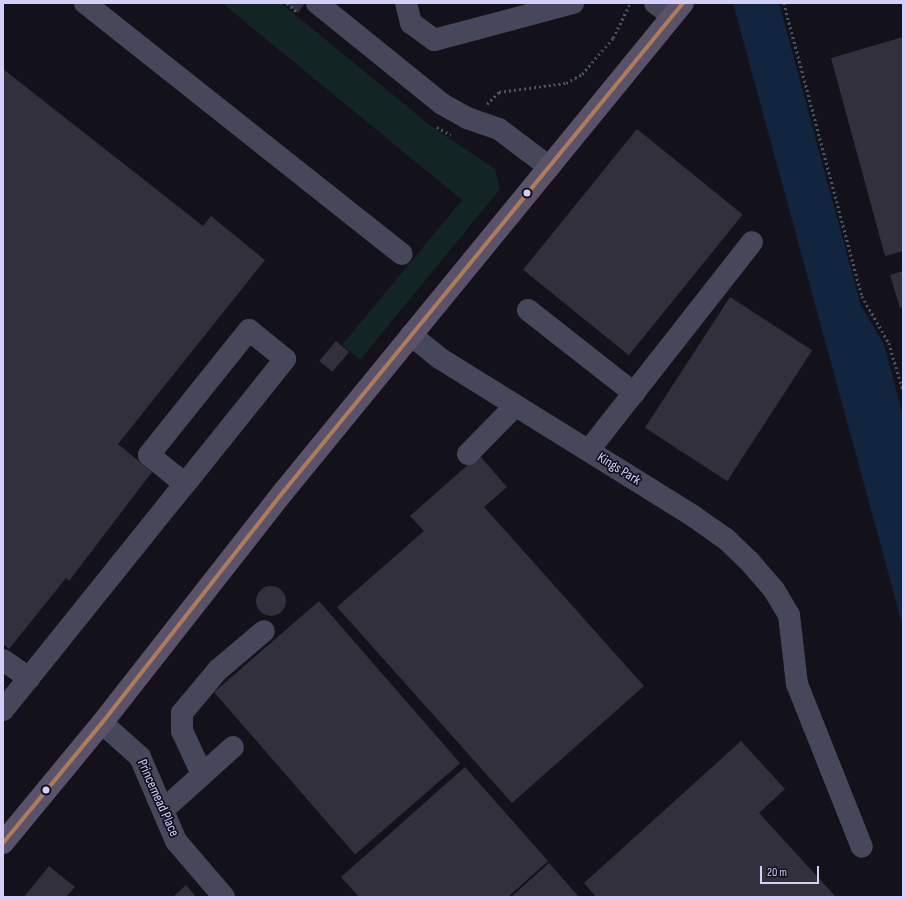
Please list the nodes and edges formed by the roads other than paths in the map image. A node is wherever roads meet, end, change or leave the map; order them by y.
1 (85, 3) edge
2 (317, 3) edge
3 (406, 3) edge
4 (573, 3) edge
5 (655, 3) edge
6 (678, 10) edge
7 (549, 167) junction
8 (752, 242) dead end
9 (402, 254) dead end
10 (528, 310) dead end
11 (412, 335) junction
12 (634, 393) junction
13 (515, 406) junction
14 (589, 450) junction
15 (468, 454) dead end
16 (185, 484) junction
17 (264, 631) dead end
18 (3, 660) edge
19 (29, 678) junction
20 (3, 710) edge
21 (102, 723) junction
22 (233, 747) dead end
23 (202, 774) junction
24 (163, 810) junction
25 (3, 843) edge
26 (862, 847) dead end
27 (224, 897) edge

1 - 9 street
2 - 7 street
3 - 4 street
5 - 6 street
6 - 7 main road
7 - 11 main road
8 - 12 street
10 - 12 street
11 - 13 street, Kings Park
11 - 21 main road
12 - 14 street
13 - 14 street, Kings Park
13 - 15 street
14 - 26 street, Kings Park
16 - 16 street
16 - 19 street
17 - 23 street
18 - 19 street
19 - 20 street
21 - 24 street, Princemead Place
21 - 25 main road
22 - 23 street
23 - 24 street
24 - 27 street, Princemead Place

